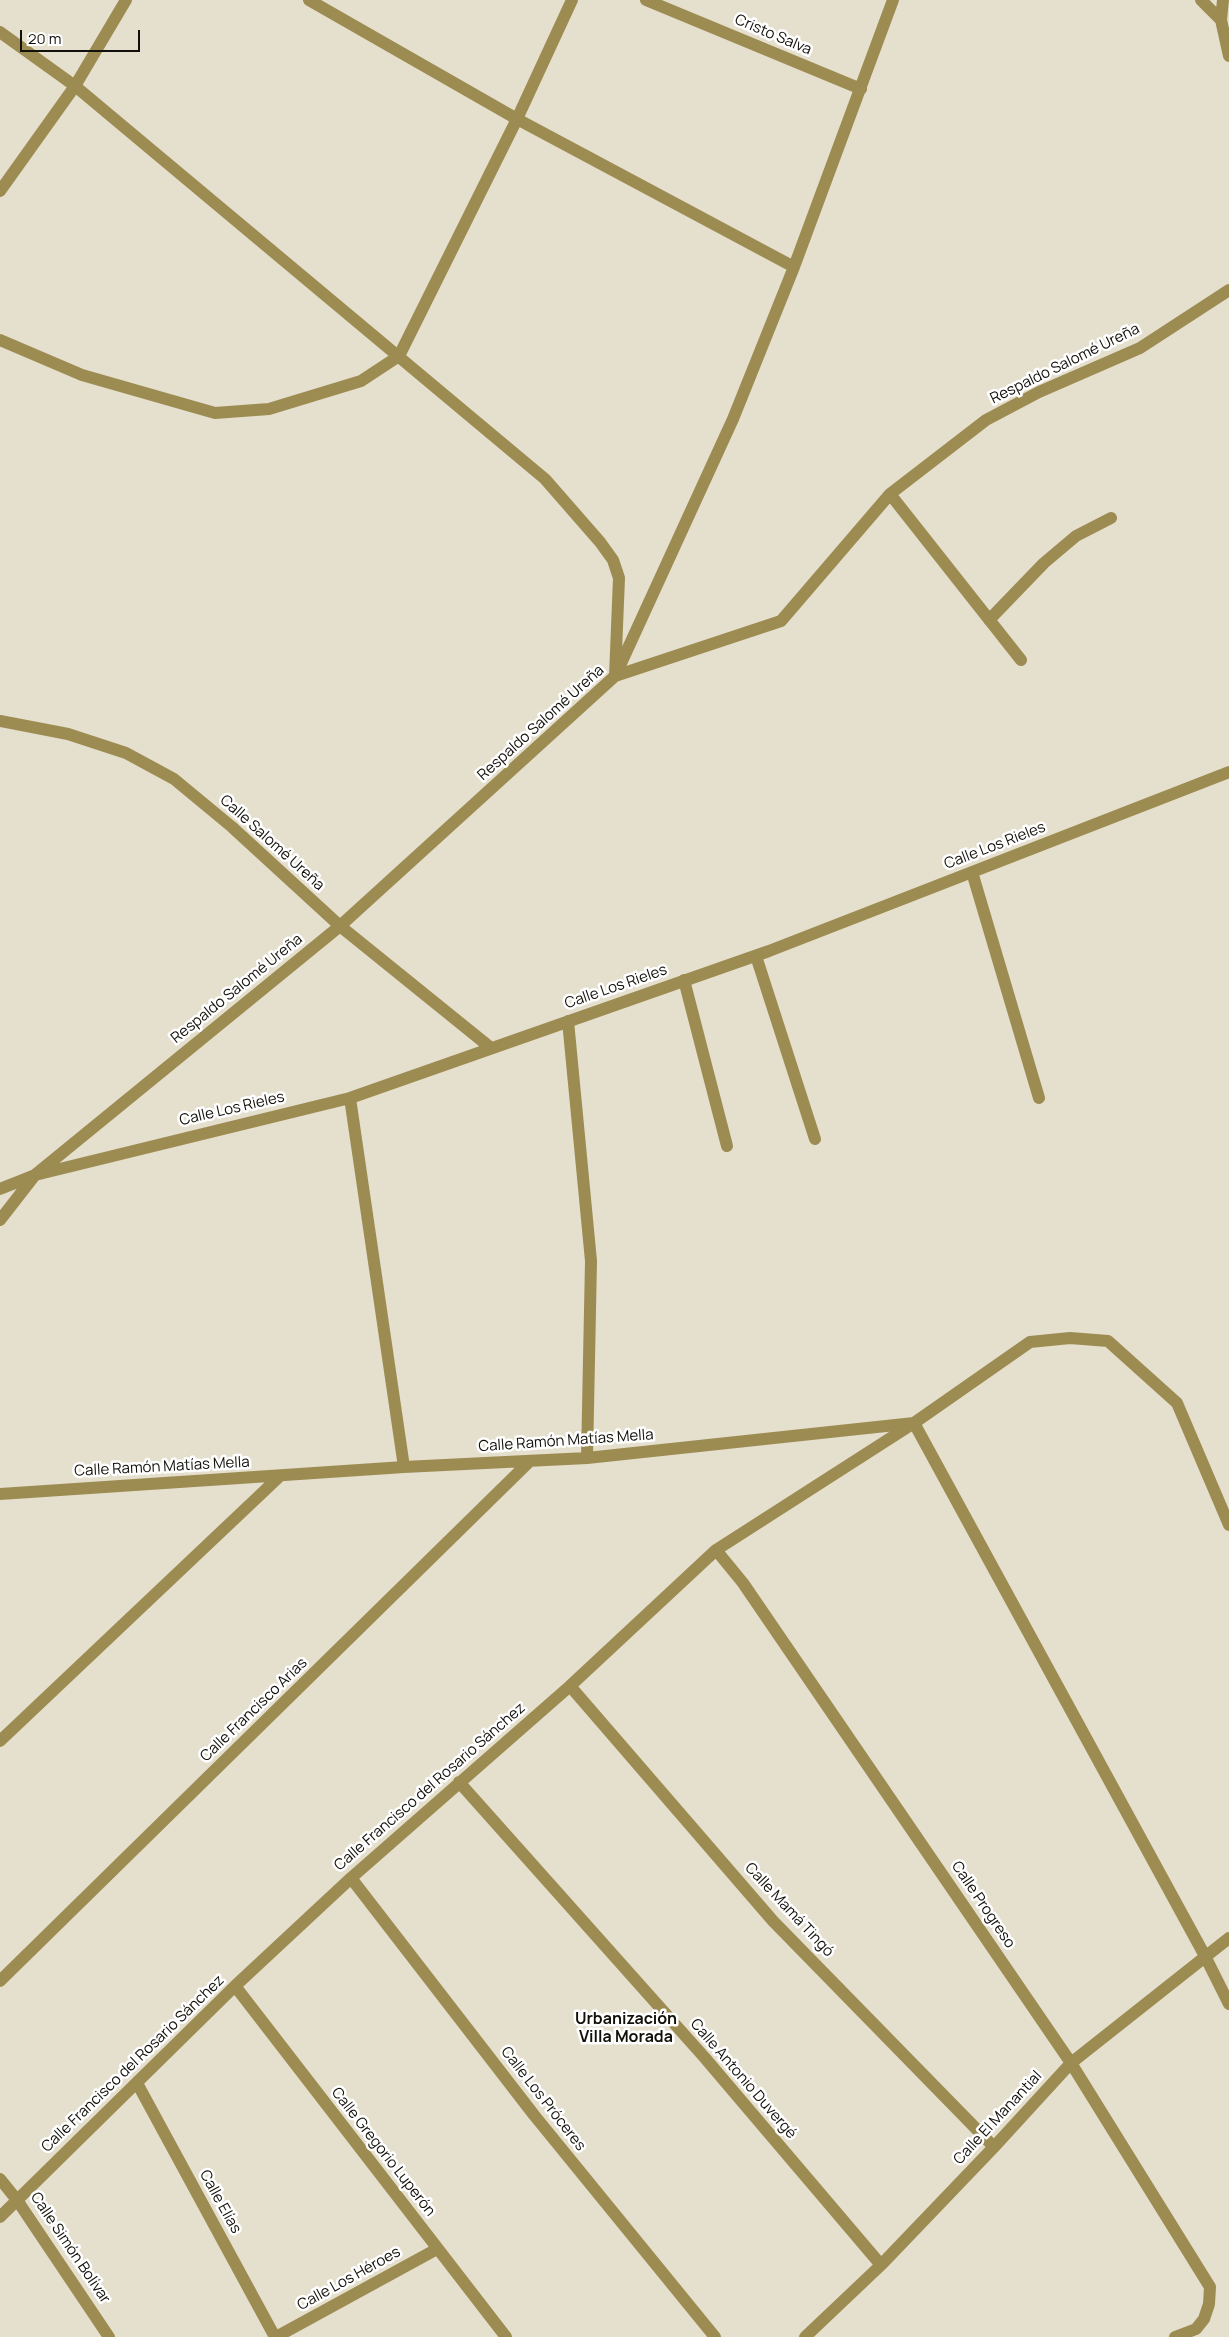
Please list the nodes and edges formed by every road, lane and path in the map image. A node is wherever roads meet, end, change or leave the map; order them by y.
1 (126, 0) edge
2 (309, 0) edge
3 (572, 0) edge
4 (646, 0) edge
5 (1201, 0) edge
6 (1223, 0) edge
7 (891, 1) edge
8 (1221, 20) junction
9 (0, 32) edge
10 (1229, 56) edge
11 (75, 86) junction
12 (861, 89) junction
13 (517, 119) junction
14 (0, 192) edge
15 (794, 267) junction
16 (1229, 290) edge
17 (0, 340) edge
18 (399, 356) junction
19 (890, 494) junction
20 (1111, 518) dead end
21 (990, 620) junction
22 (1021, 660) dead end
23 (615, 676) junction
24 (0, 721) edge
25 (1229, 772) edge
26 (972, 872) junction
27 (340, 926) junction
28 (756, 956) junction
29 (684, 980) junction
30 (568, 1021) junction
31 (491, 1048) junction
32 (350, 1098) junction
33 (1039, 1098) dead end
34 (815, 1139) dead end
35 (727, 1146) dead end
36 (35, 1176) junction
37 (0, 1189) edge
38 (0, 1220) edge
39 (914, 1423) junction
40 (587, 1458) junction
41 (530, 1461) junction
42 (404, 1467) junction
43 (280, 1476) junction
44 (6, 1493) edge
45 (0, 1504) edge
46 (1229, 1525) edge
47 (716, 1550) junction
48 (570, 1686) junction
49 (0, 1741) edge
50 (459, 1782) junction
51 (351, 1878) junction
52 (1229, 1938) edge
53 (1205, 1956) junction
54 (0, 1981) edge
55 (235, 1986) junction
56 (1229, 2004) edge
57 (1071, 2063) junction
58 (136, 2083) junction
59 (994, 2147) junction
60 (0, 2179) edge
61 (17, 2200) junction
62 (0, 2217) edge
63 (437, 2249) junction
64 (881, 2265) junction
65 (109, 2337) edge
66 (276, 2337) edge
67 (506, 2337) edge
68 (715, 2337) edge
69 (805, 2337) edge
70 (1175, 2337) edge

1 - 11 street
2 - 13 street
3 - 13 street
4 - 12 street, Cristo Salva
5 - 8 street
6 - 8 street
7 - 12 street
8 - 10 street
9 - 11 street
11 - 14 street
11 - 18 street
12 - 15 street
13 - 15 street
13 - 18 street
15 - 23 street
16 - 19 street, Respaldo Salomé Ureña
17 - 18 street
18 - 23 street
19 - 21 street
19 - 23 street, Respaldo Salomé Ureña
20 - 21 street
21 - 22 street
23 - 27 street, Respaldo Salomé Ureña
24 - 27 street, Calle Salomé Ureña
25 - 26 street, Calle Los Rieles
26 - 28 street, Calle Los Rieles
26 - 33 street
27 - 31 street, Calle Salomé Ureña
27 - 36 street, Respaldo Salomé Ureña
28 - 29 street, Calle Los Rieles
28 - 34 street
29 - 30 street, Calle Los Rieles
29 - 35 street
30 - 31 street, Calle Los Rieles
30 - 40 street
31 - 32 street, Calle Los Rieles
32 - 36 street, Calle Los Rieles
32 - 42 street
36 - 37 street, Calle Los Rieles
36 - 38 street, Respaldo Salomé Ureña
39 - 40 street, Calle Ramón Matías Mella
39 - 46 street, Calle Ramón Matías Mella
39 - 47 street, Calle Francisco del Rosario Sánchez
39 - 53 street
40 - 41 street, Calle Ramón Matías Mella
41 - 42 street, Calle Ramón Matías Mella
41 - 54 street, Calle Francisco Arias
42 - 43 street, Calle Ramón Matías Mella
43 - 44 street, Calle Ramón Matías Mella
43 - 49 street
44 - 45 street
47 - 48 street, Calle Francisco del Rosario Sánchez
47 - 57 street, Calle Progreso
48 - 50 street, Calle Francisco del Rosario Sánchez
48 - 59 street, Calle Mamá Tingó
50 - 51 street, Calle Francisco del Rosario Sánchez
50 - 64 street, Calle Antonio Duvergé
51 - 55 street, Calle Francisco del Rosario Sánchez
51 - 68 street, Calle Los Próceres
52 - 53 street, Calle El Manantial
53 - 56 street
53 - 57 street, Calle El Manantial
55 - 58 street, Calle Francisco del Rosario Sánchez
55 - 63 street, Calle Gregorio Luperón
57 - 59 street, Calle El Manantial
57 - 70 street, Calle Progreso
58 - 61 street, Calle Francisco del Rosario Sánchez
58 - 66 street, Calle Elías
59 - 64 street, Calle El Manantial
60 - 61 street, Calle Simón Bolívar
61 - 62 street, Calle Francisco del Rosario Sánchez
61 - 65 street, Calle Simón Bolívar
63 - 66 street, Calle Los Héroes
63 - 67 street, Calle Gregorio Luperón
64 - 69 street, Calle El Manantial

